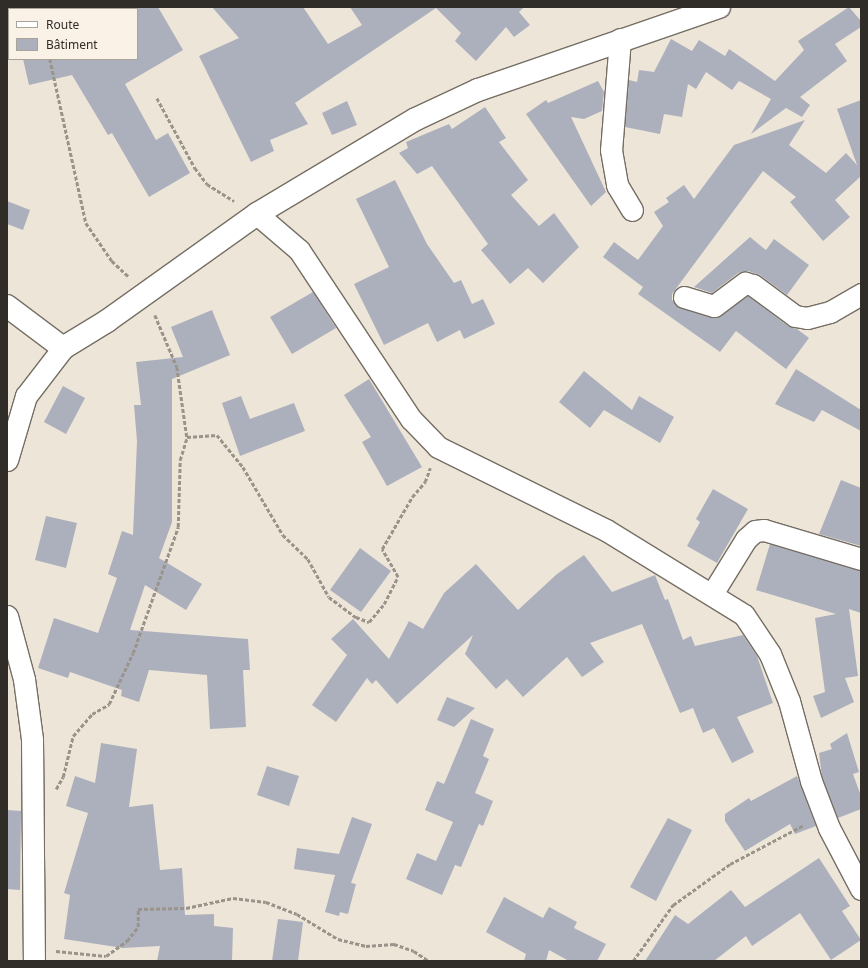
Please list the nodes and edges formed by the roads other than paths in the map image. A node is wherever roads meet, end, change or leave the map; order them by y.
1 (719, 7) edge
2 (620, 39) junction
3 (632, 210) dead end
4 (257, 214) junction
5 (861, 294) edge
6 (684, 298) dead end
7 (7, 306) edge
8 (63, 348) junction
9 (7, 460) edge
10 (861, 559) edge
11 (712, 594) junction
12 (7, 616) edge
13 (861, 889) edge
14 (34, 956) edge

1 - 2 street
2 - 3 street
2 - 4 street
4 - 8 street
4 - 11 street
5 - 6 street
7 - 8 street
8 - 9 street
10 - 11 street
11 - 13 street
12 - 14 street

